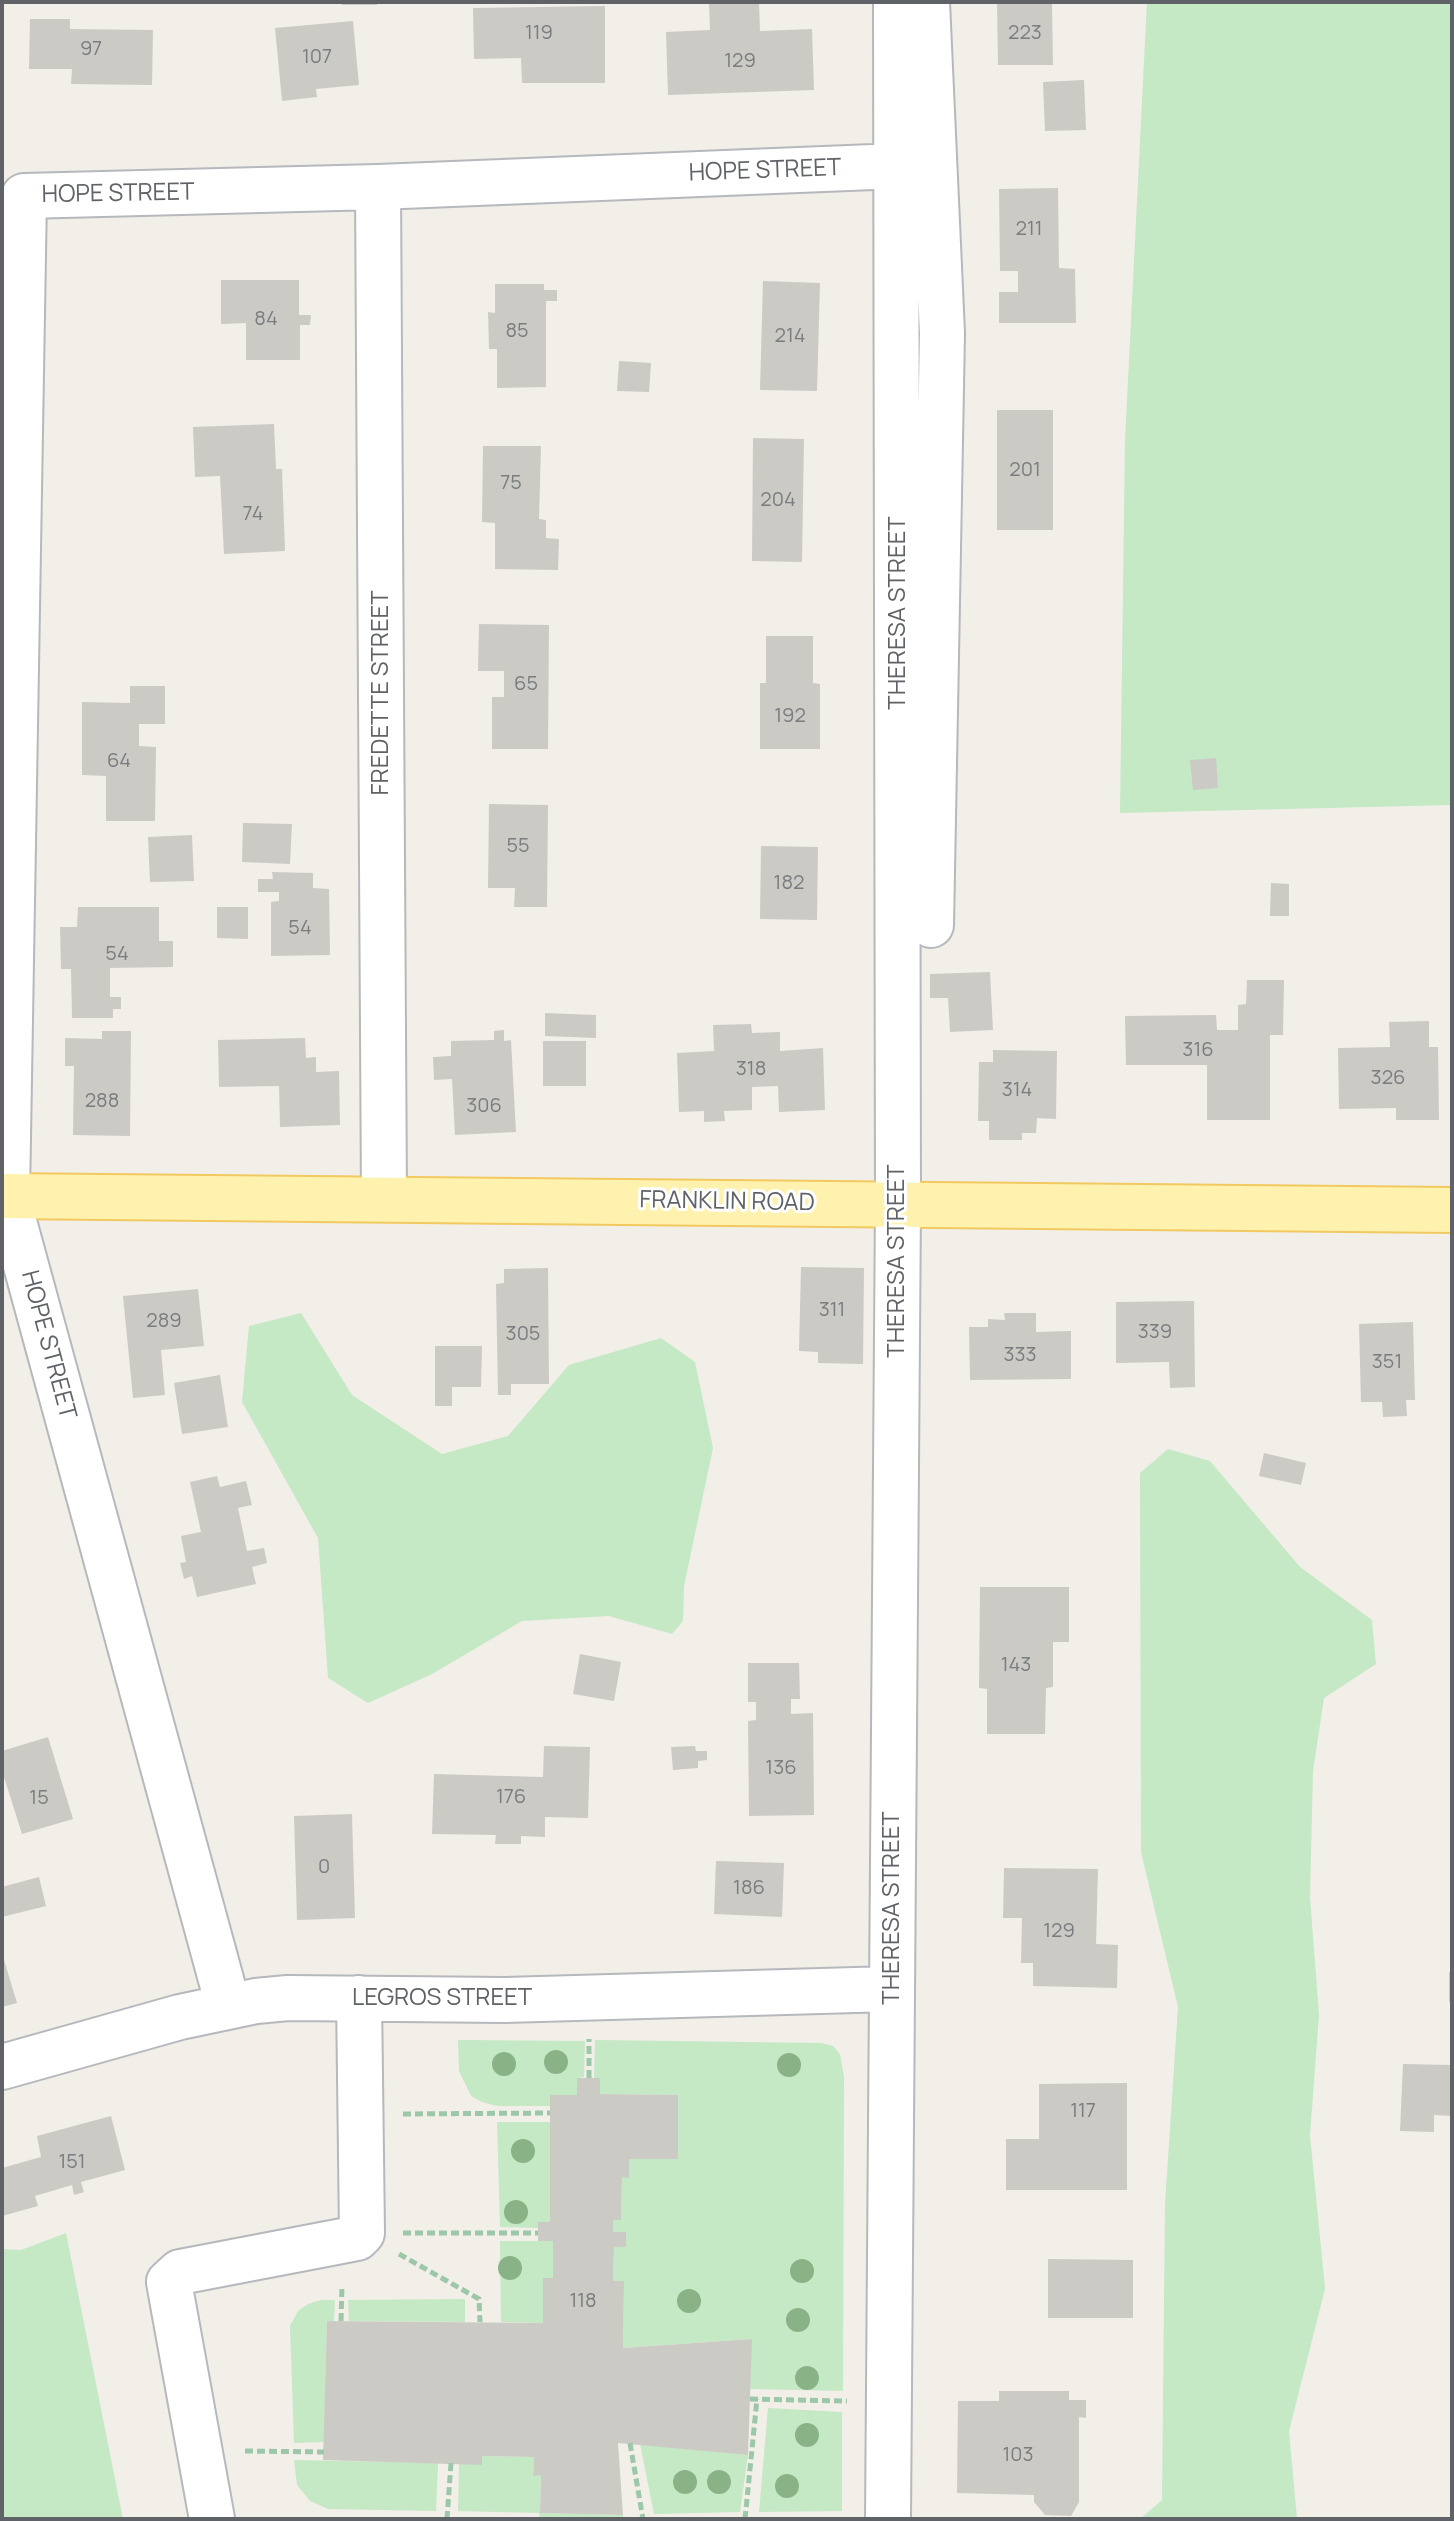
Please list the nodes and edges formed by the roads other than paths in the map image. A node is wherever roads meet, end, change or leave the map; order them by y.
1 (896, 2) edge
2 (927, 2) edge
3 (898, 166) junction
4 (378, 187) junction
5 (931, 925) dead end
6 (5, 1196) edge
7 (384, 1199) junction
8 (898, 1204) junction
9 (1452, 1210) edge
10 (891, 1989) junction
11 (359, 1998) junction
12 (228, 2005) junction
13 (2, 2067) edge
14 (212, 2519) edge
15 (888, 2519) edge

1 - 3 street, THERESA STREET
2 - 5 street
3 - 4 street, HOPE STREET
3 - 8 street, THERESA STREET
4 - 6 street, HOPE STREET
4 - 7 street, FREDETTE STREET
6 - 7 main road, FRANKLIN ROAD
6 - 12 street, HOPE STREET
7 - 8 main road, FRANKLIN ROAD
8 - 9 main road, FRANKLIN ROAD
8 - 10 street, THERESA STREET
10 - 11 street, LEGROS STREET
10 - 15 street, THERESA STREET
11 - 12 street, LEGROS STREET
11 - 14 street
12 - 13 street, LEGROS STREET

